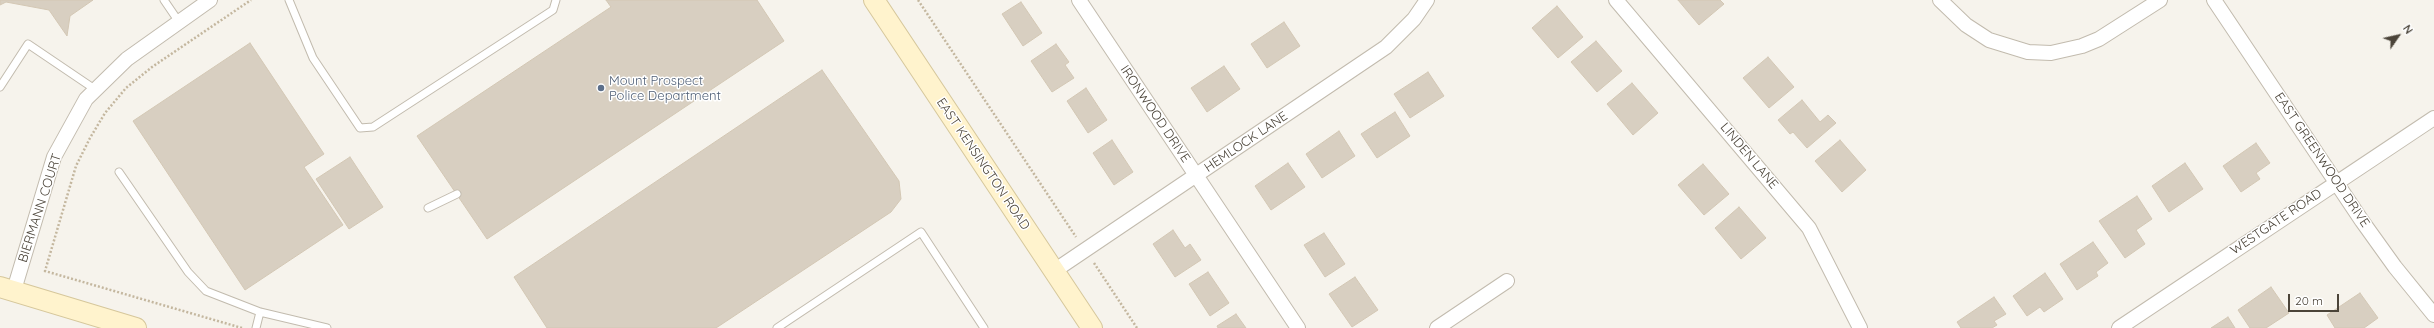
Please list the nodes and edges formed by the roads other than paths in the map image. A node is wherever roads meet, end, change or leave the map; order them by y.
1 (164, 0) edge
2 (289, 0) edge
3 (556, 0) edge
4 (874, 0) edge
5 (1079, 0) edge
6 (1427, 0) edge
7 (1616, 0) edge
8 (1940, 0) edge
9 (2160, 0) edge
10 (2214, 0) edge
11 (208, 1) edge
12 (179, 22) junction
13 (0, 87) edge
14 (96, 90) junction
15 (2434, 118) edge
16 (119, 172) dead end
17 (1196, 176) junction
18 (2336, 181) junction
19 (457, 194) dead end
20 (428, 208) dead end
21 (1054, 271) junction
22 (1507, 281) dead end
23 (7, 288) edge
24 (260, 312) junction
25 (2434, 315) edge
26 (136, 328) edge
27 (256, 328) edge
28 (327, 328) edge
29 (778, 328) edge
30 (984, 328) edge
31 (1092, 328) edge
32 (1298, 328) edge
33 (1437, 328) edge
34 (1860, 328) edge
35 (2119, 328) edge

1 - 12 lane
2 - 3 lane
4 - 21 main road, EAST KENSINGTON ROAD
5 - 17 street, IRONWOOD DRIVE
6 - 17 street, HEMLOCK LANE
7 - 34 street, LINDEN LANE
8 - 9 street
10 - 18 street, EAST GREENWOOD DRIVE
11 - 12 street, BIERMANN COURT
12 - 14 street, BIERMANN COURT
13 - 14 lane
14 - 23 street, BIERMANN COURT
15 - 18 street, WESTGATE ROAD
16 - 24 lane
17 - 21 street, HEMLOCK LANE
17 - 32 street, IRONWOOD DRIVE
18 - 25 street, EAST GREENWOOD DRIVE
18 - 35 street, WESTGATE ROAD
19 - 20 lane
21 - 31 main road, EAST KENSINGTON ROAD
22 - 33 street
23 - 26 main road
24 - 27 lane
24 - 28 lane
29 - 30 lane

